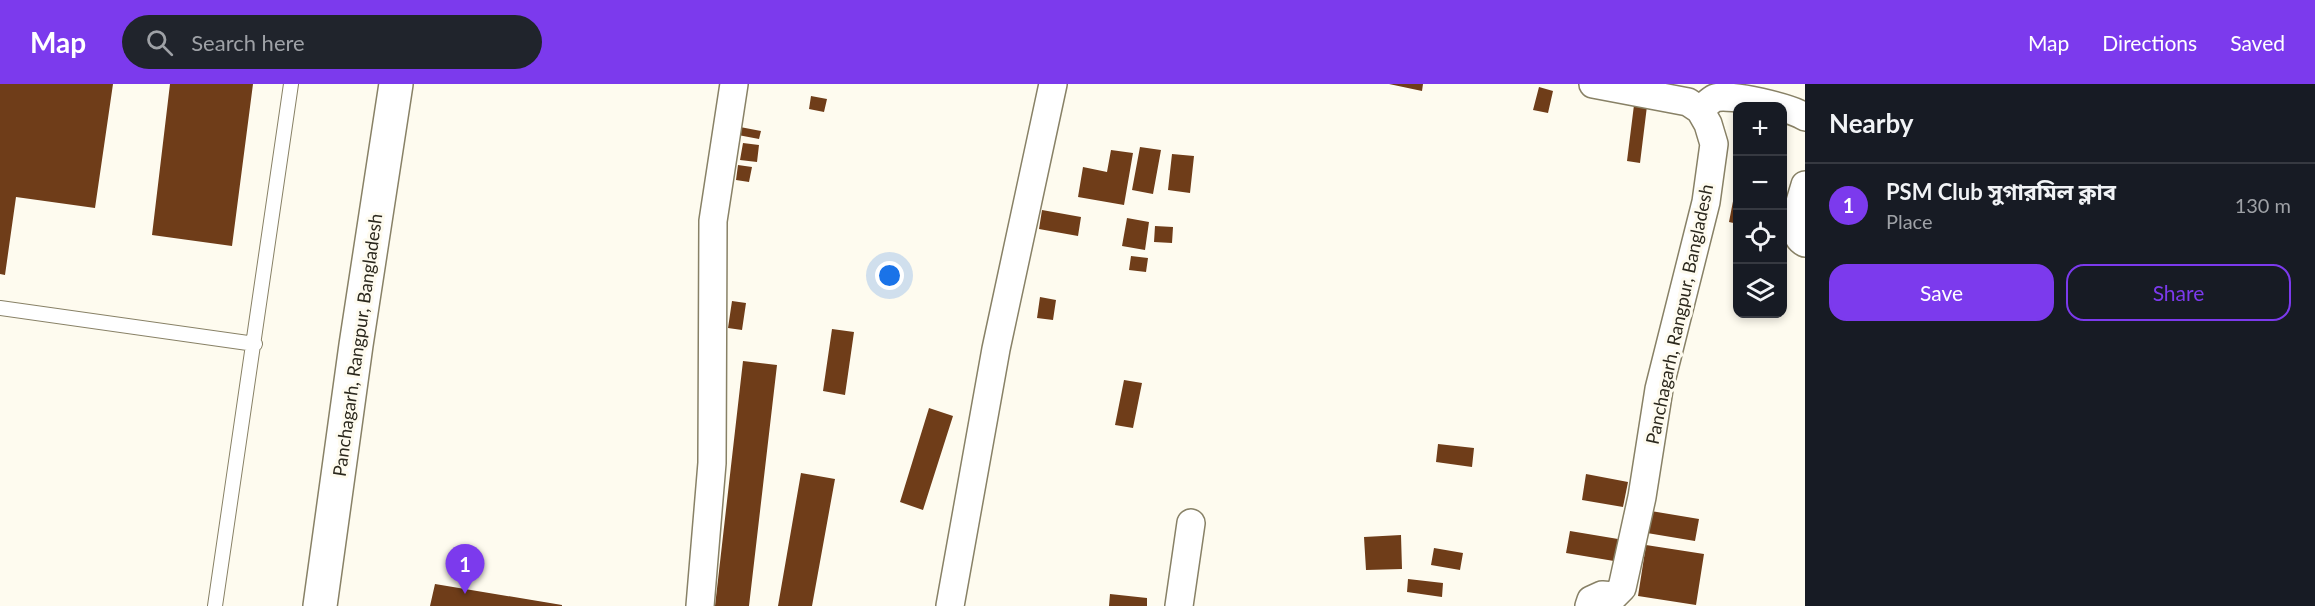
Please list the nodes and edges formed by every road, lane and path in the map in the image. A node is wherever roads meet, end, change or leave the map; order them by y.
1 (291, 84) edge
2 (396, 84) edge
3 (734, 84) edge
4 (1053, 84) edge
5 (1593, 84) edge
6 (1700, 110) junction
7 (1805, 117) edge
8 (1805, 185) edge
9 (1805, 243) edge
10 (0, 308) edge
11 (255, 344) junction
12 (1191, 523) dead end
13 (215, 606) edge
14 (320, 606) edge
15 (700, 606) edge
16 (950, 606) edge
17 (1179, 606) edge
18 (1589, 606) edge

1 - 11 lane
2 - 14 street, Panchagarh, Rangpur, Bangladesh
3 - 15 street
4 - 16 street
5 - 6 street
6 - 7 street
6 - 18 street, Panchagarh, Rangpur, Bangladesh
8 - 9 street
10 - 11 lane
11 - 13 lane
12 - 17 street

